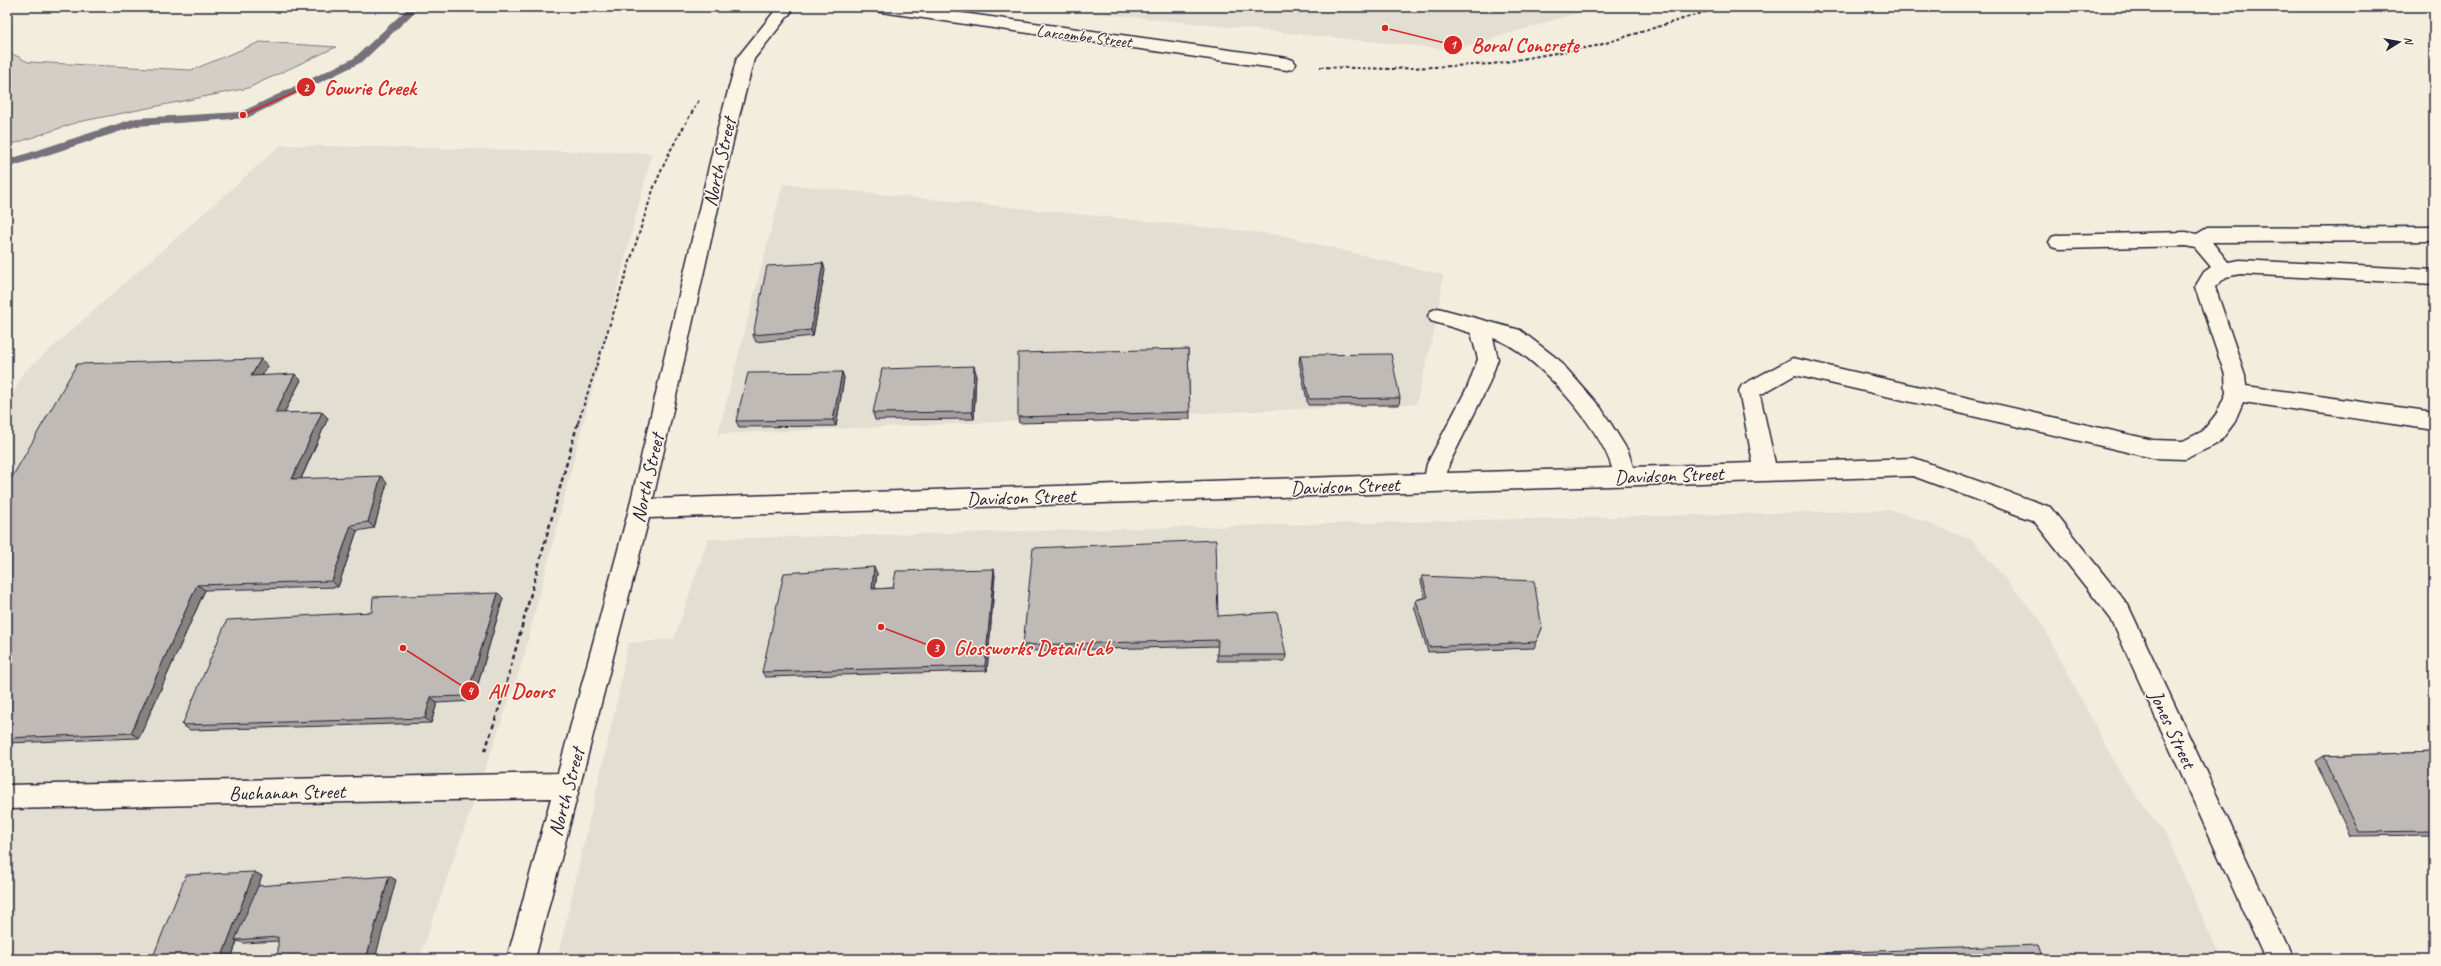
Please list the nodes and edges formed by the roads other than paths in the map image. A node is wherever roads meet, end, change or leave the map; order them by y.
1 (787, 7) edge
2 (881, 7) edge
3 (1287, 64) road end
4 (2434, 234) edge
5 (2059, 242) dead end
6 (2201, 242) junction
7 (2224, 270) junction
8 (2434, 277) edge
9 (1438, 316) dead end
10 (1480, 326) junction
11 (2236, 393) junction
12 (2434, 421) edge
13 (1766, 472) junction
14 (1625, 477) junction
15 (1434, 483) junction
16 (640, 509) junction
17 (2042, 514) joint
18 (568, 785) junction
19 (7, 797) edge
20 (521, 959) edge
21 (2279, 959) edge

1 - 16 street, North Street
2 - 3 street, Larcombe Street
4 - 6 street
5 - 6 street
6 - 7 street
7 - 8 street
7 - 11 street
9 - 10 street
10 - 14 street
10 - 15 street
11 - 12 street
11 - 13 street
13 - 14 street, Davidson Street
13 - 17 street, Davidson Street
14 - 15 street, Davidson Street
15 - 16 street, Davidson Street
16 - 18 street, North Street
17 - 21 street, Jones Street
18 - 19 street, Buchanan Street
18 - 20 street, North Street

